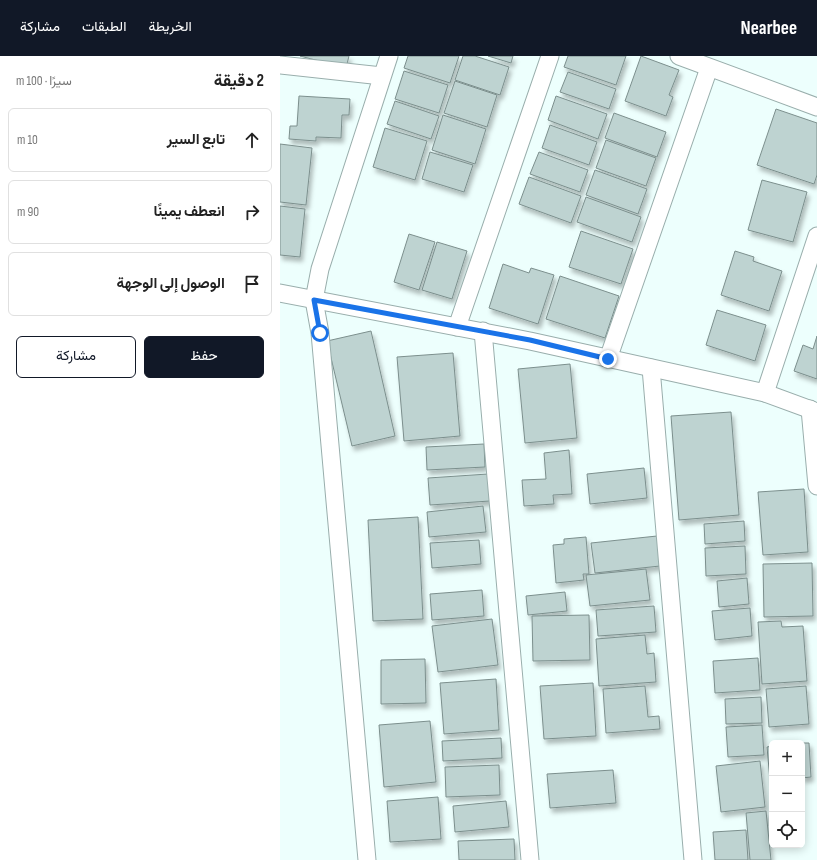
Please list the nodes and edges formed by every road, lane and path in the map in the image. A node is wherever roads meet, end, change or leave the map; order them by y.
1 (389, 56) edge
2 (550, 56) edge
3 (680, 56) edge
4 (280, 66) edge
5 (709, 68) junction
6 (382, 76) junction
7 (817, 108) edge
8 (817, 236) edge
9 (280, 293) edge
10 (314, 300) junction
11 (457, 327) junction
12 (483, 331) junction
13 (608, 359) junction
14 (651, 368) junction
15 (764, 393) junction
16 (814, 411) edge
17 (817, 486) edge
18 (367, 860) edge
19 (530, 860) edge
20 (693, 860) edge

1 - 6 street
2 - 11 street
3 - 5 street
4 - 6 street
5 - 7 street
5 - 13 street
6 - 10 street
8 - 15 street
9 - 10 street
10 - 11 street
10 - 18 street
11 - 12 street
12 - 13 street
12 - 19 street
13 - 14 street
14 - 15 street
14 - 20 street
15 - 16 street
16 - 17 street

